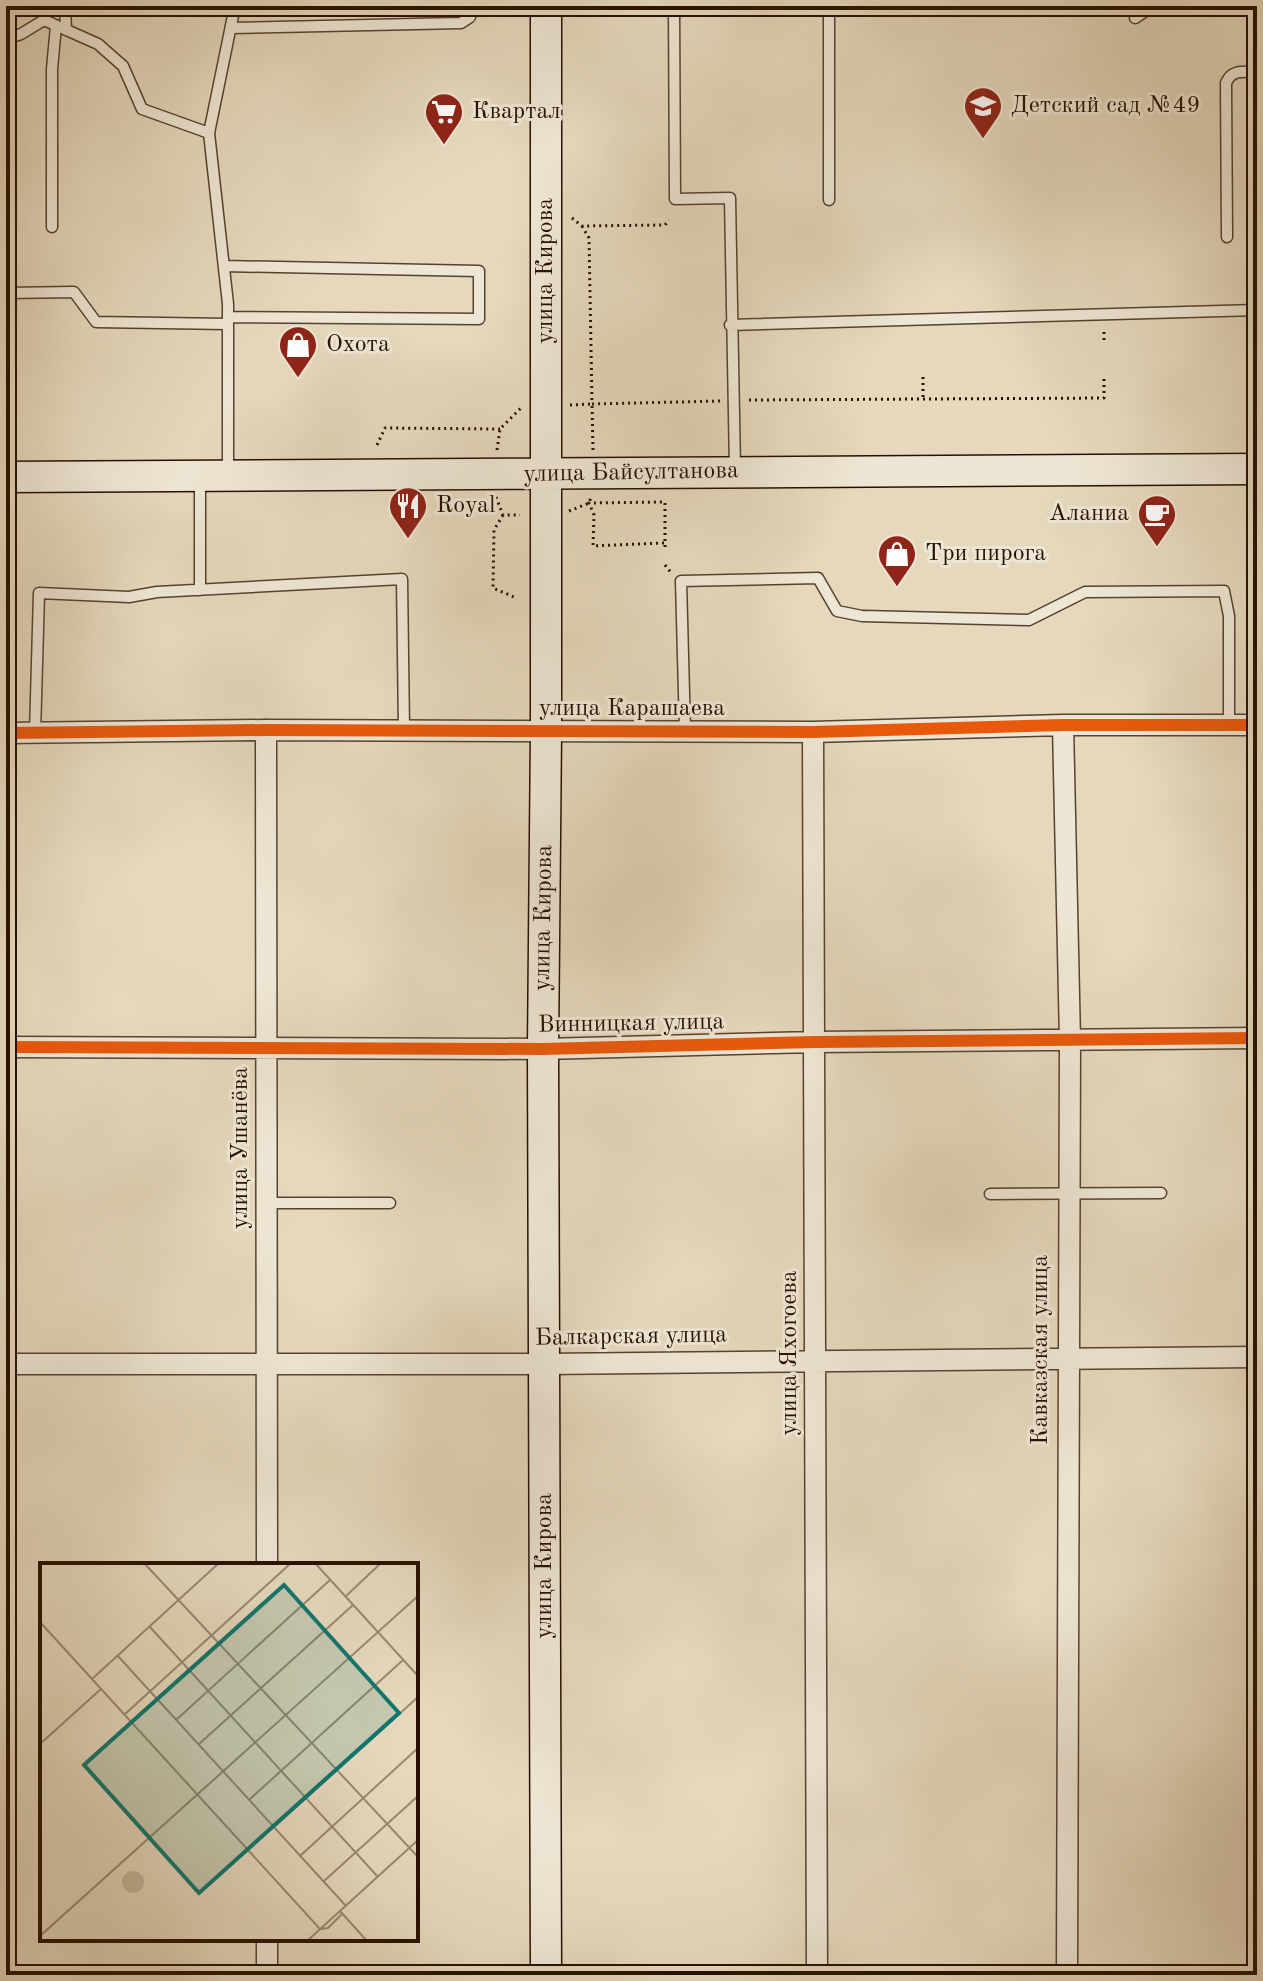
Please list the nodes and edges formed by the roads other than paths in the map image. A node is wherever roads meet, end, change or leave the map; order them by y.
1 (65, 6) edge
2 (235, 6) edge
3 (471, 6) edge
4 (546, 6) edge
5 (674, 6) edge
6 (829, 6) edge
7 (1153, 6) edge
8 (1135, 18) dead end
9 (61, 28) junction
10 (232, 28) junction
11 (6, 35) edge
12 (1257, 72) edge
13 (209, 133) junction
14 (829, 200) dead end
15 (52, 227) dead end
16 (1227, 237) dead end
17 (224, 266) junction
18 (6, 293) edge
19 (1257, 310) edge
20 (228, 320) junction
21 (730, 325) junction
22 (1257, 469) edge
23 (735, 471) junction
24 (545, 474) junction
25 (214, 476) junction
26 (6, 477) edge
27 (200, 590) junction
28 (1063, 725) junction
29 (1229, 725) junction
30 (1257, 725) edge
31 (266, 730) junction
32 (404, 730) junction
33 (546, 730) junction
34 (685, 731) junction
35 (813, 732) junction
36 (6, 733) edge
37 (35, 733) junction
38 (1257, 1038) edge
39 (1070, 1041) junction
40 (815, 1042) junction
41 (6, 1047) edge
42 (267, 1047) junction
43 (543, 1049) junction
44 (1067, 1191) junction
45 (1161, 1193) dead end
46 (990, 1194) dead end
47 (267, 1203) junction
48 (390, 1203) dead end
49 (1257, 1357) edge
50 (1067, 1359) junction
51 (816, 1361) junction
52 (6, 1364) edge
53 (267, 1364) junction
54 (545, 1364) junction
55 (267, 1563) edge
56 (267, 1941) edge
57 (267, 1975) edge
58 (546, 1975) edge
59 (817, 1975) edge
60 (1067, 1975) edge

1 - 9 lane
2 - 10 lane
3 - 10 lane
4 - 24 main road, улица Кирова
5 - 21 lane
6 - 14 lane
7 - 8 lane
9 - 11 lane
9 - 13 lane
9 - 15 lane
10 - 13 lane
12 - 16 lane
13 - 17 lane
17 - 20 lane
17 - 20 lane
18 - 20 lane
19 - 21 lane
20 - 25 lane
21 - 23 lane
22 - 23 main road, улица Байсултанова
23 - 24 main road, улица Байсултанова
24 - 25 main road, улица Байсултанова
24 - 33 main road, улица Кирова
25 - 26 main road, улица Байсултанова
25 - 27 lane
27 - 32 lane
27 - 37 lane
28 - 29 street, улица Карашаева
28 - 35 street, улица Карашаева
28 - 39 street, Кавказская улица
29 - 30 street, улица Карашаева
29 - 34 lane
31 - 32 street, улица Карашаева
31 - 37 street, улица Карашаева
31 - 42 street, улица Ушанёва
32 - 33 street, улица Карашаева
33 - 34 street, улица Карашаева
33 - 43 main road, улица Кирова
34 - 35 street, улица Карашаева
35 - 40 street, улица Яхогоева
36 - 37 street, улица Карашаева
38 - 39 street, Винницкая улица
39 - 40 street, Винницкая улица
39 - 44 street, Кавказская улица
40 - 43 street, Винницкая улица
40 - 51 street, улица Яхогоева
41 - 42 street, Винницкая улица
42 - 43 street, Винницкая улица
42 - 47 street, улица Ушанёва
43 - 54 main road, улица Кирова
44 - 45 lane
44 - 46 lane
44 - 50 street, Кавказская улица
47 - 48 lane
47 - 53 street, улица Ушанёва
49 - 50 street, Балкарская улица
50 - 51 street, Балкарская улица
50 - 60 street, Кавказская улица
51 - 54 street, Балкарская улица
51 - 59 street, улица Яхогоева
52 - 53 street, Балкарская улица
53 - 54 street, Балкарская улица
53 - 55 street, улица Ушанёва
54 - 58 main road, улица Кирова
56 - 57 street

